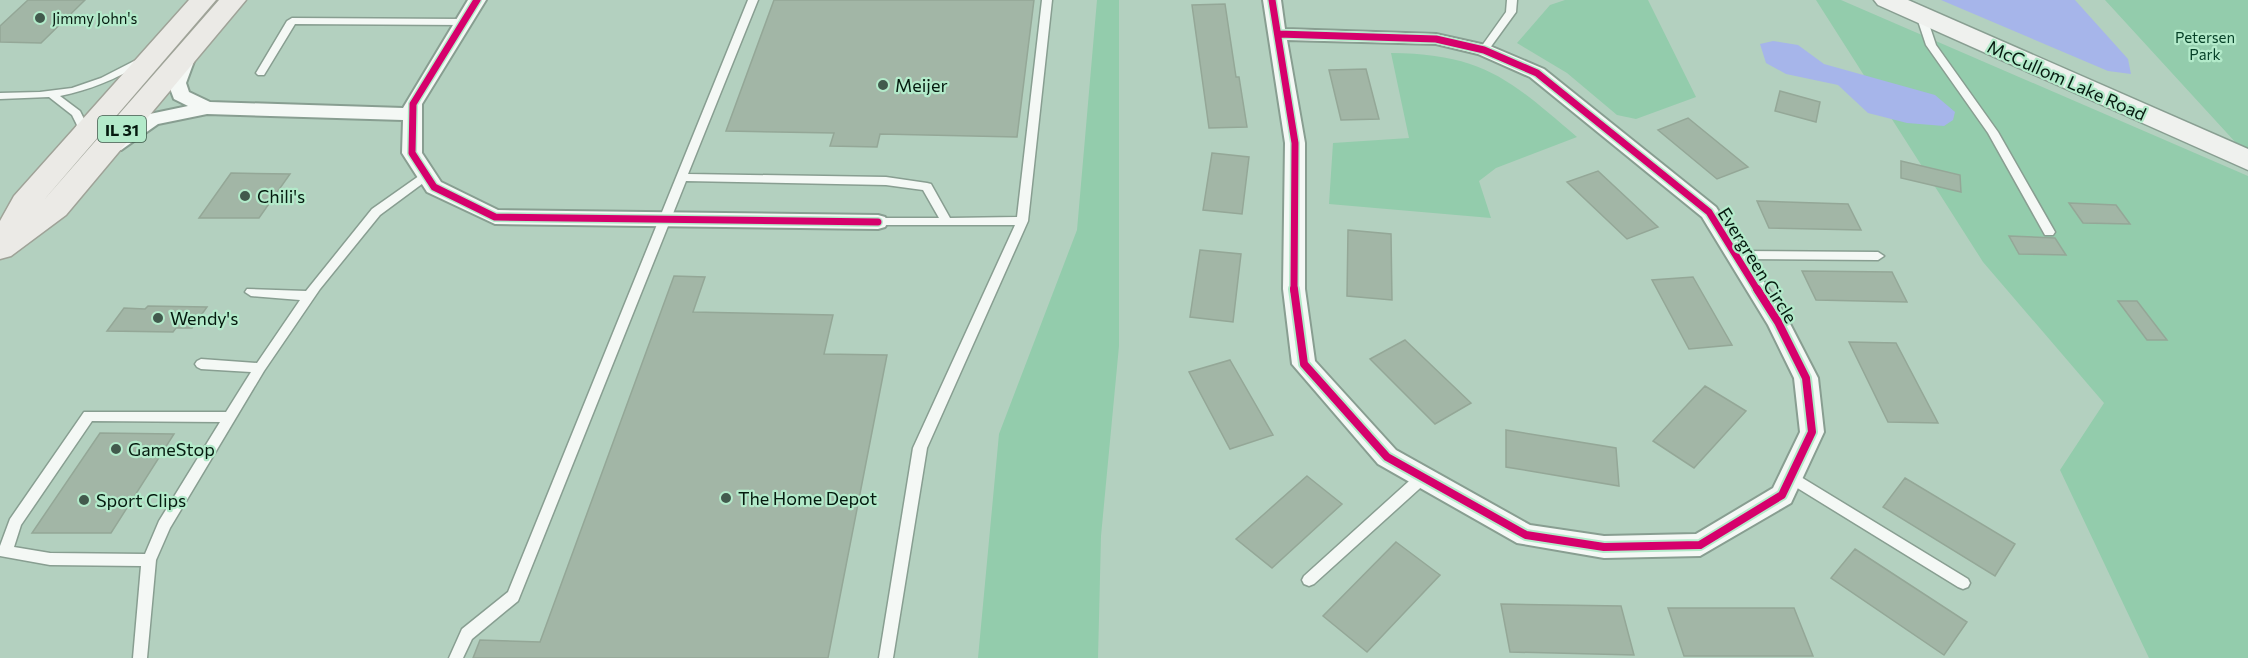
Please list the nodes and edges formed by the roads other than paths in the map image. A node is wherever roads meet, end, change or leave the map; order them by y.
1 (202, 0) edge
2 (233, 0) edge
3 (477, 0) edge
4 (753, 0) edge
5 (1047, 0) edge
6 (1272, 0) edge
7 (1512, 0) edge
8 (1887, 0) edge
9 (1921, 15) junction
10 (464, 22) junction
11 (1278, 34) junction
12 (1484, 50) junction
13 (157, 51) junction
14 (188, 53) junction
15 (261, 73) dead end
16 (0, 96) edge
17 (53, 96) junction
18 (207, 108) junction
19 (412, 114) junction
20 (68, 152) junction
21 (101, 154) junction
22 (2248, 160) edge
23 (426, 175) junction
24 (681, 177) junction
25 (664, 219) junction
26 (1022, 221) junction
27 (878, 222) joint
28 (947, 222) junction
29 (2049, 232) dead end
30 (0, 248) edge
31 (1736, 255) junction
32 (1878, 256) dead end
33 (250, 292) dead end
34 (309, 296) junction
35 (201, 364) dead end
36 (260, 368) junction
37 (230, 417) junction
38 (1423, 477) junction
39 (1791, 477) junction
40 (149, 560) junction
41 (1310, 580) dead end
42 (1963, 583) dead end
43 (140, 658) edge
44 (456, 658) edge
45 (886, 658) edge

1 - 13 main road, IL 31
2 - 14 main road, IL 31
3 - 10 street
4 - 24 lane
5 - 26 lane
6 - 11 street, Evergreen Circle
7 - 12 lane
8 - 9 street, McCullom Lake Road
9 - 22 street, McCullom Lake Road
9 - 29 lane
10 - 15 lane
10 - 19 street
11 - 12 street, Evergreen Circle
11 - 38 street, Evergreen Circle
12 - 31 street, Evergreen Circle
13 - 17 lane
13 - 20 main road, IL 31
14 - 18 street
14 - 21 main road, IL 31
16 - 17 lane
17 - 20 lane
18 - 19 street
18 - 21 street
19 - 23 street
20 - 30 main road, IL 31
21 - 30 main road, IL 31
23 - 25 street
23 - 34 lane
24 - 25 lane
24 - 28 lane
25 - 27 street
25 - 44 lane
26 - 28 lane
26 - 45 lane
27 - 28 lane
31 - 32 lane
31 - 39 street, Evergreen Circle
33 - 34 lane
34 - 36 lane
35 - 36 lane
36 - 37 lane
37 - 40 lane
37 - 40 lane
38 - 39 street, Evergreen Circle
38 - 41 lane
39 - 42 lane
40 - 43 lane

